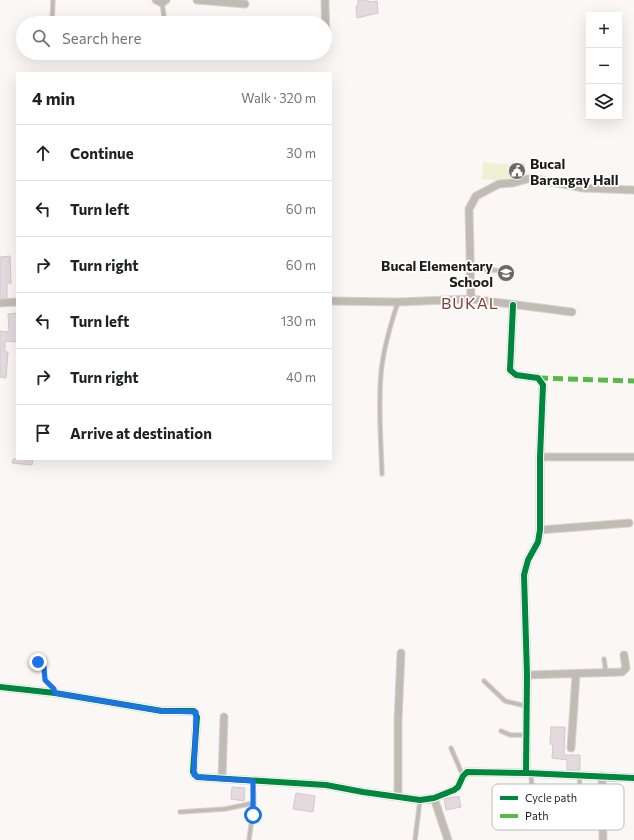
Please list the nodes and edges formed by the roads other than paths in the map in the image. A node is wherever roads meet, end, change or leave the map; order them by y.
1 (53, 0) edge
2 (197, 0) edge
3 (325, 0) edge
4 (161, 1) edge
5 (245, 4) dead end
6 (52, 16) edge
7 (164, 16) edge
8 (325, 16) edge
9 (634, 190) edge
10 (470, 268) junction
11 (504, 271) dead end
12 (472, 299) junction
13 (332, 301) edge
14 (16, 302) edge
15 (398, 302) junction
16 (0, 303) edge
17 (513, 305) junction
18 (572, 312) dead end
19 (540, 457) junction
20 (634, 457) edge
21 (382, 474) dead end
22 (629, 523) dead end
23 (540, 530) junction
24 (401, 652) dead end
25 (624, 655) dead end
26 (604, 659) dead end
27 (38, 662) dead end
28 (606, 674) junction
29 (527, 675) junction
30 (576, 675) junction
31 (484, 681) dead end
32 (0, 687) edge
33 (55, 693) junction
34 (526, 706) junction
35 (224, 717) dead end
36 (501, 731) dead end
37 (526, 735) junction
38 (451, 748) dead end
39 (571, 748) dead end
40 (529, 774) junction
41 (580, 775) junction
42 (462, 776) junction
43 (602, 776) junction
44 (222, 778) junction
45 (634, 778) edge
46 (253, 781) junction
47 (531, 784) edge
48 (580, 784) edge
49 (602, 784) edge
50 (398, 797) junction
51 (434, 798) junction
52 (420, 800) junction
53 (254, 803) junction
54 (180, 812) dead end
55 (603, 830) edge
56 (249, 840) edge
57 (415, 840) edge
58 (448, 840) edge
59 (603, 840) edge

1 - 6 lane
2 - 5 street
3 - 8 street
4 - 7 lane
9 - 10 street
10 - 11 lane
10 - 12 street
12 - 15 street
12 - 17 street
13 - 15 street
14 - 16 street
15 - 21 lane
17 - 18 street
17 - 19 street
19 - 20 street
19 - 23 street
22 - 23 street
23 - 29 street
24 - 50 street
25 - 28 street
26 - 28 lane
27 - 33 lane
28 - 30 street
29 - 30 street
29 - 34 street
30 - 39 street
31 - 34 lane
32 - 33 street
33 - 44 street
34 - 37 street
35 - 44 street
36 - 37 lane
37 - 40 street
38 - 42 lane
40 - 41 street
40 - 42 street
40 - 47 lane
41 - 43 street
41 - 48 lane
42 - 51 street
43 - 45 street
43 - 49 street
44 - 46 street
46 - 50 street
46 - 53 lane
50 - 52 street
51 - 52 street
51 - 58 street
52 - 57 lane
53 - 54 lane
53 - 56 lane
55 - 59 street

